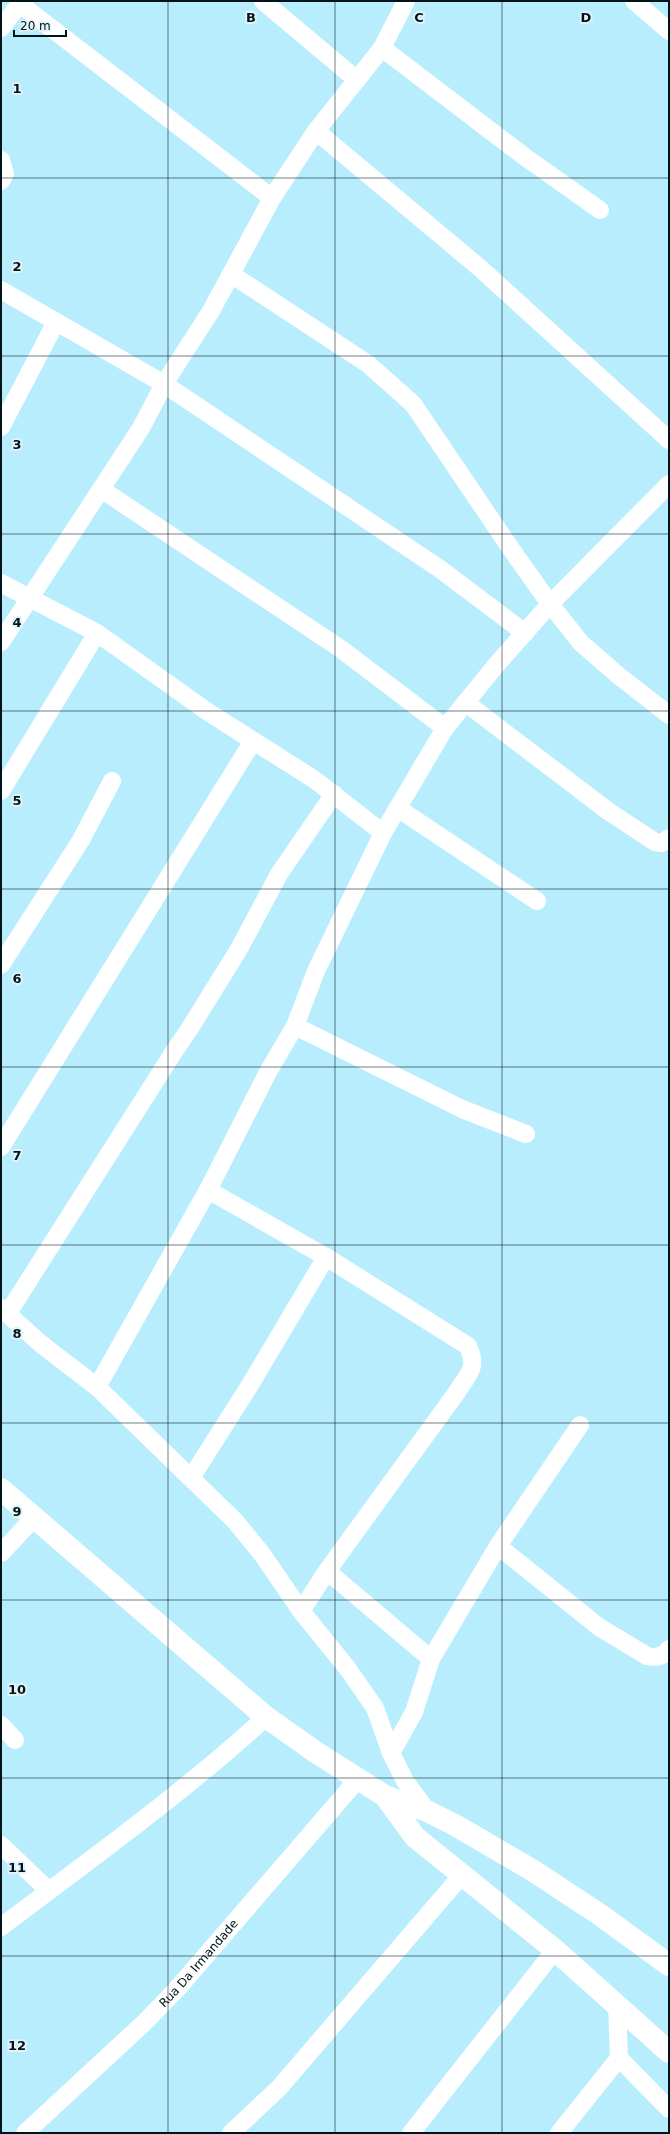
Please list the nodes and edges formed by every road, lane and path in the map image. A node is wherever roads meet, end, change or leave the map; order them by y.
1 (263, 1) edge
2 (406, 1) edge
3 (634, 1) edge
4 (21, 2) edge
5 (1, 28) edge
6 (669, 31) edge
7 (382, 48) junction
8 (357, 80) junction
9 (316, 131) junction
10 (1, 160) edge
11 (1, 181) edge
12 (272, 198) junction
13 (600, 210) dead end
14 (231, 274) junction
15 (1, 290) edge
16 (56, 322) junction
17 (164, 384) junction
18 (1, 428) edge
19 (669, 440) edge
20 (669, 484) edge
21 (101, 489) junction
22 (1, 583) edge
23 (31, 597) junction
24 (550, 604) junction
25 (97, 633) junction
26 (525, 633) junction
27 (1, 642) edge
28 (466, 703) junction
29 (669, 716) edge
30 (446, 728) junction
31 (253, 741) junction
32 (112, 781) dead end
33 (1, 791) edge
34 (334, 794) junction
35 (399, 809) junction
36 (383, 833) junction
37 (669, 838) edge
38 (537, 901) dead end
39 (1, 965) edge
40 (295, 1026) junction
41 (526, 1134) dead end
42 (1, 1147) edge
43 (208, 1190) junction
44 (326, 1257) junction
45 (5, 1311) edge
46 (97, 1387) junction
47 (580, 1425) dead end
48 (191, 1478) junction
49 (1, 1489) edge
50 (33, 1519) junction
51 (498, 1546) junction
52 (1, 1553) edge
53 (327, 1571) junction
54 (301, 1611) junction
55 (669, 1649) edge
56 (431, 1659) junction
57 (266, 1717) junction
58 (1, 1725) edge
59 (15, 1740) dead end
60 (391, 1754) junction
61 (358, 1779) junction
62 (385, 1796) junction
63 (426, 1811) junction
64 (1, 1845) edge
65 (462, 1875) junction
66 (49, 1891) junction
67 (1, 1927) edge
68 (555, 1950) junction
69 (669, 1965) edge
70 (617, 2005) junction
71 (667, 2050) edge
72 (619, 2058) junction
73 (669, 2109) edge
74 (25, 2133) edge
75 (231, 2133) edge
76 (410, 2133) edge
77 (559, 2133) edge

1 - 8 street
2 - 7 street
3 - 6 street
4 - 5 street
4 - 12 street
7 - 8 street
7 - 13 street
8 - 9 street
9 - 12 street
9 - 19 street
10 - 11 street
12 - 14 street
14 - 17 street
14 - 24 street
15 - 16 street
16 - 17 street
16 - 18 street
17 - 21 street
17 - 26 street
20 - 24 street
21 - 23 street
21 - 30 street
22 - 23 street
23 - 25 street
23 - 27 street
24 - 26 street
24 - 29 street
25 - 31 street
25 - 33 street
26 - 28 street
28 - 30 street
28 - 37 street
30 - 35 street
31 - 34 street
31 - 42 street
32 - 39 street
34 - 36 street
34 - 45 street
35 - 36 street
35 - 38 street
36 - 40 street
40 - 41 street
40 - 43 street
43 - 44 street
43 - 46 street
44 - 48 street
44 - 53 street
45 - 46 street
46 - 48 street
47 - 51 street
48 - 54 street
49 - 50 street
50 - 52 street
50 - 57 street
51 - 55 street
51 - 56 street
53 - 54 street
53 - 56 street
54 - 60 street
56 - 60 street
57 - 61 street
57 - 66 street
58 - 59 street
60 - 63 street
61 - 62 street
61 - 74 street, Rua Da Irmandade
62 - 63 street
62 - 65 street
63 - 69 street
64 - 66 street
65 - 68 street
65 - 75 street
66 - 67 street
68 - 70 street
68 - 76 street
70 - 71 street
70 - 72 street
72 - 73 street
72 - 77 street

